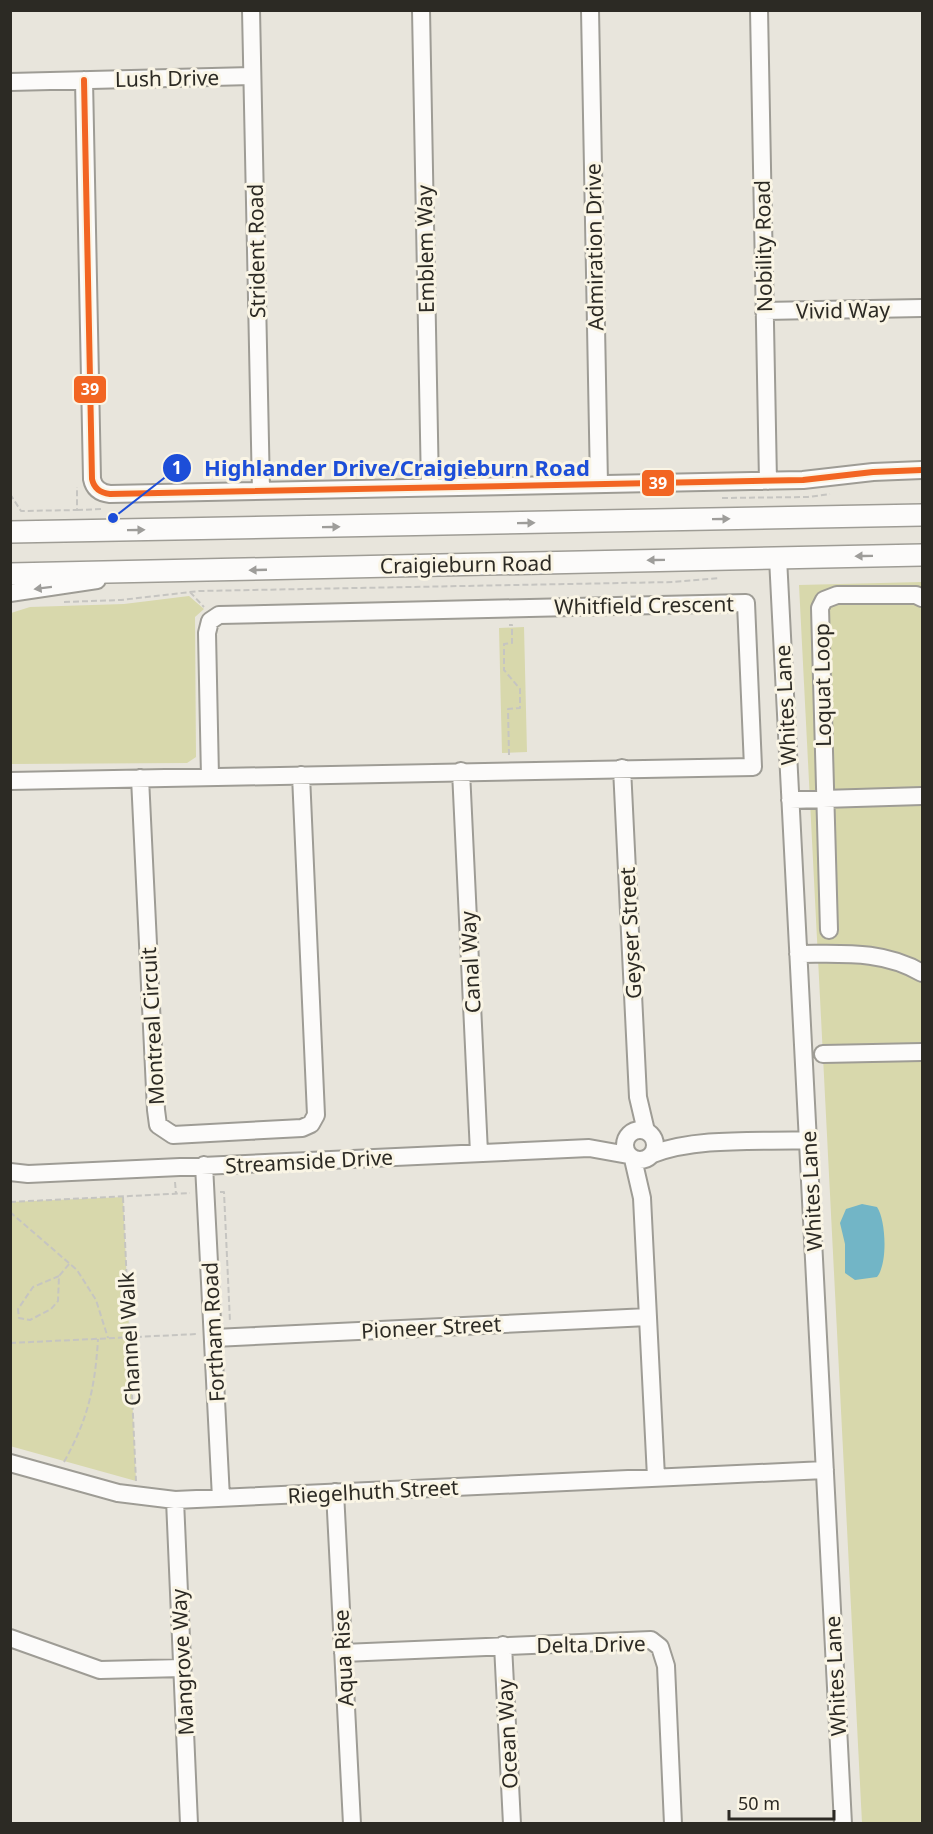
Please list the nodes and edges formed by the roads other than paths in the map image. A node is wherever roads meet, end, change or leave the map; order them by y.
1 (251, 10) edge
2 (421, 10) edge
3 (590, 10) edge
4 (759, 10) edge
5 (252, 76) junction
6 (84, 80) junction
7 (10, 82) edge
8 (922, 308) edge
9 (764, 311) junction
10 (922, 470) edge
11 (768, 481) junction
12 (599, 484) junction
13 (430, 488) junction
14 (261, 491) junction
15 (922, 515) edge
16 (12, 531) edge
17 (922, 555) edge
18 (778, 558) junction
19 (163, 572) junction
20 (10, 574) edge
21 (10, 593) edge
22 (922, 598) edge
23 (622, 768) junction
24 (461, 771) junction
25 (301, 775) junction
26 (210, 777) junction
27 (140, 778) junction
28 (10, 781) edge
29 (922, 796) edge
30 (825, 799) junction
31 (790, 800) junction
32 (829, 930) dead end
33 (798, 954) junction
34 (922, 973) edge
35 (922, 1052) edge
36 (823, 1054) dead end
37 (639, 1134) junction
38 (808, 1140) junction
39 (693, 1145) junction
40 (590, 1148) junction
41 (479, 1153) junction
42 (641, 1157) junction
43 (204, 1165) junction
44 (10, 1172) edge
45 (28, 1174) junction
46 (10, 1179) edge
47 (648, 1317) junction
48 (213, 1330) junction
49 (10, 1463) edge
50 (825, 1470) junction
51 (656, 1477) junction
52 (335, 1492) junction
53 (221, 1498) junction
54 (175, 1500) junction
55 (10, 1638) edge
56 (503, 1646) junction
57 (344, 1653) junction
58 (183, 1668) junction
59 (189, 1824) edge
60 (352, 1824) edge
61 (512, 1824) edge
62 (673, 1824) edge
63 (843, 1824) edge

1 - 5 street, Strident Road
2 - 13 street, Emblem Way
3 - 12 street, Admiration Drive
4 - 9 street, Nobility Road
5 - 6 street, Lush Drive
5 - 14 street, Strident Road
6 - 7 street, Lush Drive
6 - 14 street
8 - 9 street, Vivid Way
9 - 11 street, Nobility Road
10 - 11 street
11 - 12 street
12 - 13 street
13 - 14 street
16 -> 15 main road, Craigieburn Road
17 -> 18 main road, Craigieburn Road
18 -> 19 main road, Craigieburn Road
18 - 31 street, Whites Lane
19 - 20 main road, Craigieburn Road
19 -> 21 street
22 - 30 street, Loquat Loop
23 - 24 street, Whitfield Crescent
23 - 26 street, Whitfield Crescent
23 - 37 street, Geyser Street
24 - 25 street, Whitfield Crescent
24 - 41 street, Canal Way
25 - 26 street, Whitfield Crescent
25 - 27 street, Montreal Circuit
26 - 27 street, Whitfield Crescent
27 - 28 street, Whitfield Crescent
29 - 30 street
30 - 31 street
30 - 32 street
31 - 33 street, Whites Lane
33 - 34 street
33 - 38 street, Whites Lane
35 - 36 street
37 - 39 street, Streamside Drive
37 - 40 street, Streamside Drive
37 - 42 street
37 - 42 street
38 - 39 street, Streamside Drive
38 - 50 street, Whites Lane
39 - 42 street, Streamside Drive
40 - 41 street, Streamside Drive
40 - 42 street, Streamside Drive
41 - 43 street, Streamside Drive
42 - 47 street
43 - 45 street, Streamside Drive
43 - 48 street, Fortham Road
44 - 45 street, Streamside Drive
45 - 46 street, Streamside Drive
47 - 48 street, Pioneer Street
47 - 51 street
48 - 53 street, Fortham Road
49 - 54 street, Riegelhuth Street
50 - 51 street, Riegelhuth Street
50 - 63 street, Whites Lane
51 - 52 street, Riegelhuth Street
52 - 53 street, Riegelhuth Street
52 - 57 street, Aqua Rise
53 - 54 street, Riegelhuth Street
54 - 58 street, Mangrove Way
55 - 58 street
56 - 57 street, Delta Drive
56 - 61 street, Ocean Way
56 - 62 street, Delta Drive
57 - 60 street, Aqua Rise
58 - 59 street, Mangrove Way

